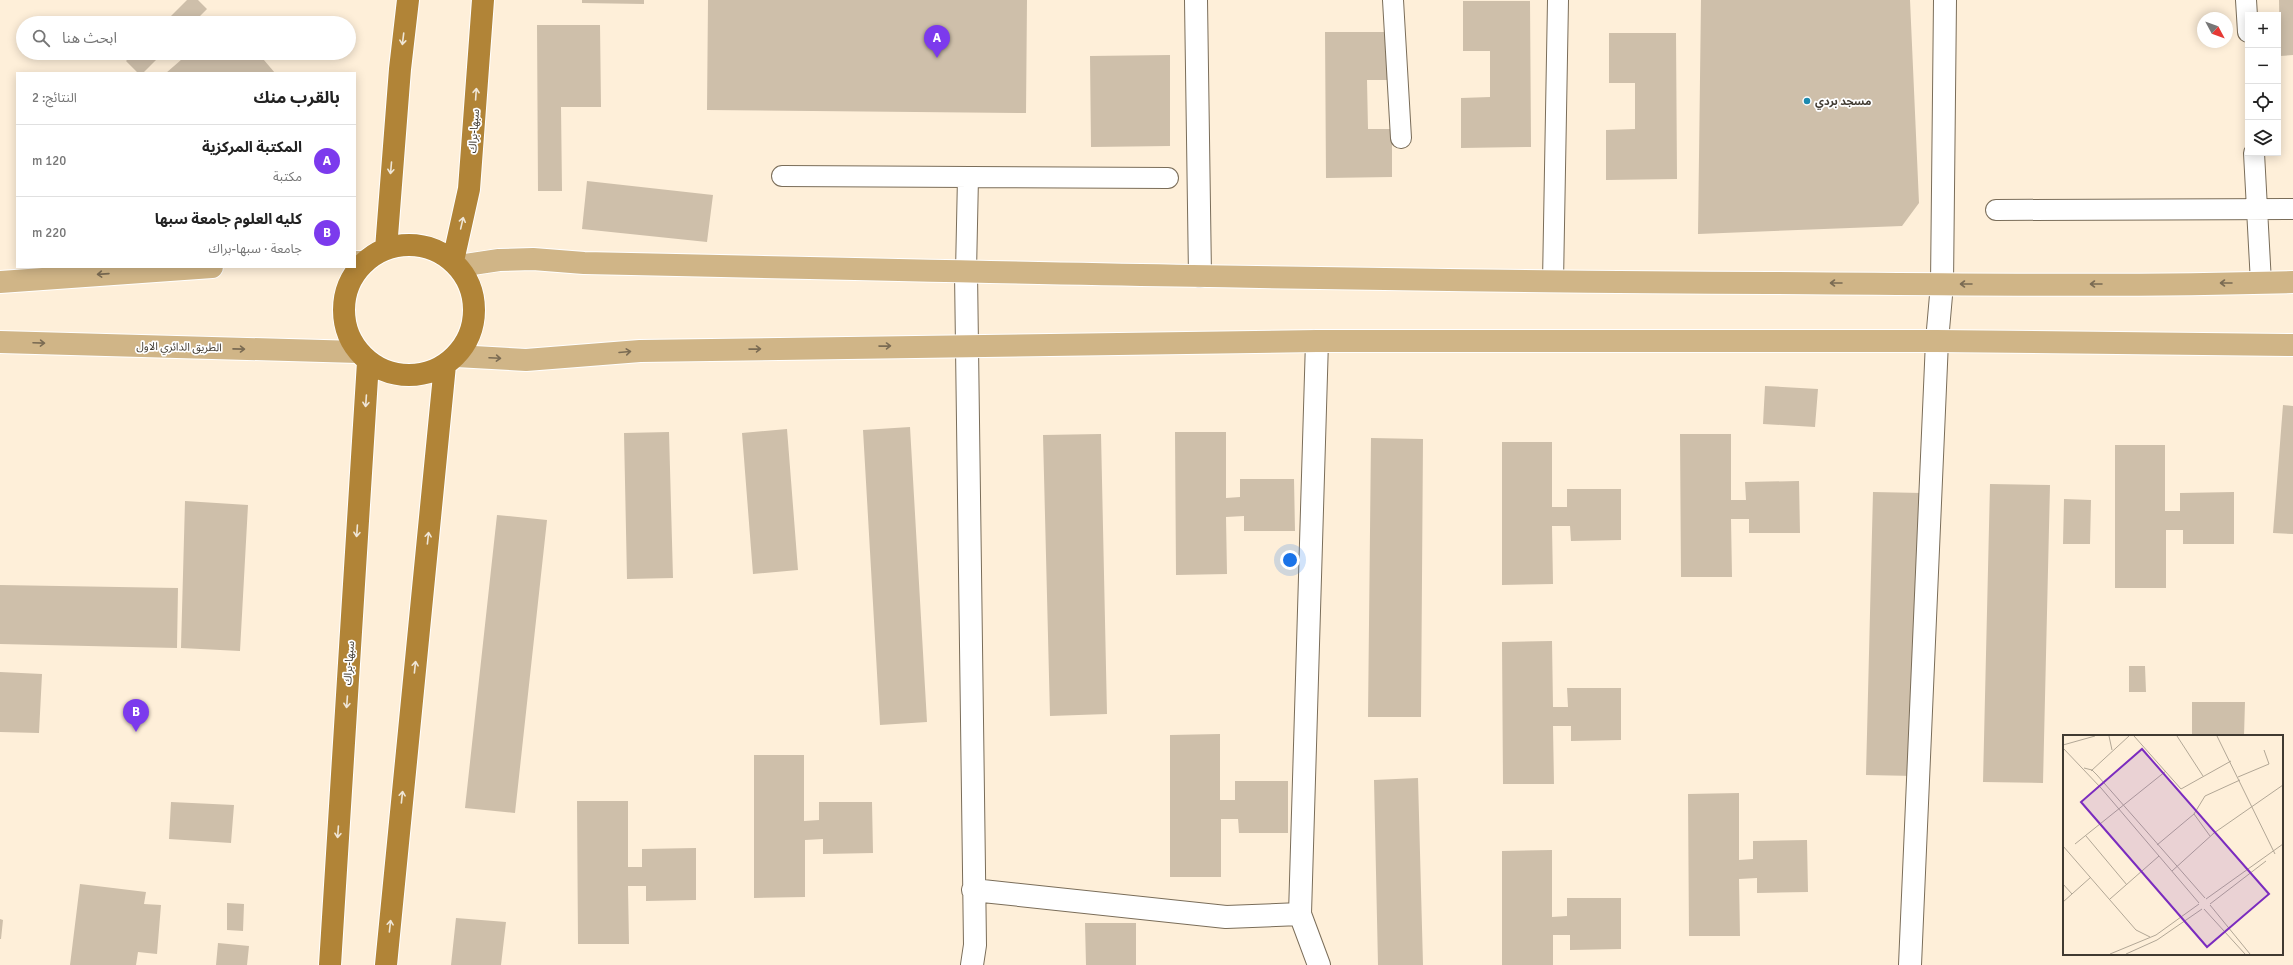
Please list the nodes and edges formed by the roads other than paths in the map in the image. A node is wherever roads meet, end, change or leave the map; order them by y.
1 (408, 0) edge
2 (483, 0) edge
3 (1196, 0) edge
4 (1393, 0) edge
5 (1558, 0) edge
6 (1945, 0) edge
7 (2246, 0) edge
8 (2247, 12) edge
9 (1401, 138) dead end
10 (2254, 156) edge
11 (782, 176) dead end
12 (968, 177) junction
13 (1168, 178) dead end
14 (2257, 209) junction
15 (2293, 209) edge
16 (1996, 210) dead end
17 (386, 249) junction
18 (360, 262) edge
19 (456, 264) junction
20 (198, 268) edge
21 (966, 272) junction
22 (1200, 276) junction
23 (0, 282) edge
24 (1553, 282) junction
25 (2293, 282) edge
26 (2261, 283) junction
27 (1942, 284) junction
28 (1317, 341) junction
29 (1937, 341) junction
30 (0, 342) edge
31 (968, 345) junction
32 (2293, 345) edge
33 (363, 357) junction
34 (451, 361) junction
35 (973, 890) junction
36 (1300, 914) junction
37 (330, 965) edge
38 (386, 965) edge
39 (972, 965) edge
40 (1319, 965) edge
41 (1910, 965) edge

1 -> 17 highway
19 -> 2 highway, سبها-براك
3 - 22 street
4 - 9 lane
5 - 24 lane
6 - 27 street
7 - 8 lane
10 - 14 lane
11 - 12 lane
12 - 13 lane
12 - 21 lane
14 - 15 lane
14 - 16 lane
14 - 26 lane
17 - 18 highway
17 - 19 highway
18 - 33 highway
19 - 21 main road
19 - 34 highway
20 -> 23 main road
21 - 22 main road
21 - 31 street
22 - 24 main road
27 -> 24 main road
25 - 26 main road
26 -> 27 main road
27 - 29 street
28 - 29 main road
28 - 31 main road
28 - 36 street
29 - 32 main road
29 - 41 street
30 -> 33 main road, الطريق الدائري الاول
34 -> 31 main road
31 - 35 street
33 - 34 highway
33 -> 37 highway, سبها-براك
38 -> 34 highway
35 - 36 street
35 - 39 street
36 - 40 street

